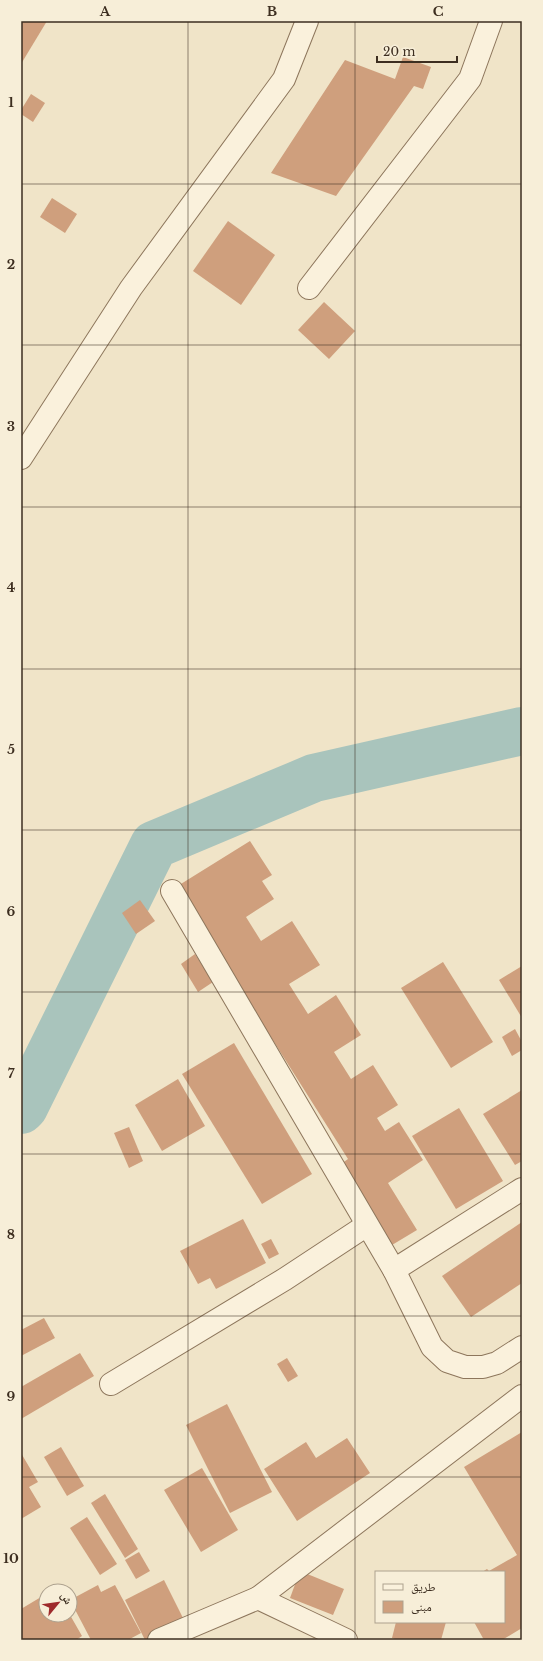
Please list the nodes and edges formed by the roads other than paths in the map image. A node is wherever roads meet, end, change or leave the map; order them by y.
1 (307, 21) edge
2 (491, 21) edge
3 (309, 288) dead end
4 (21, 458) edge
5 (172, 891) dead end
6 (522, 1189) edge
7 (367, 1225) junction
8 (394, 1270) junction
9 (522, 1347) edge
10 (111, 1384) dead end
11 (522, 1396) edge
12 (258, 1598) junction
13 (158, 1640) edge
14 (346, 1640) edge

1 - 4 street
2 - 3 street
5 - 7 street
6 - 8 street
7 - 8 street
7 - 10 street
8 - 9 street
11 - 12 street
12 - 13 street
12 - 14 street

